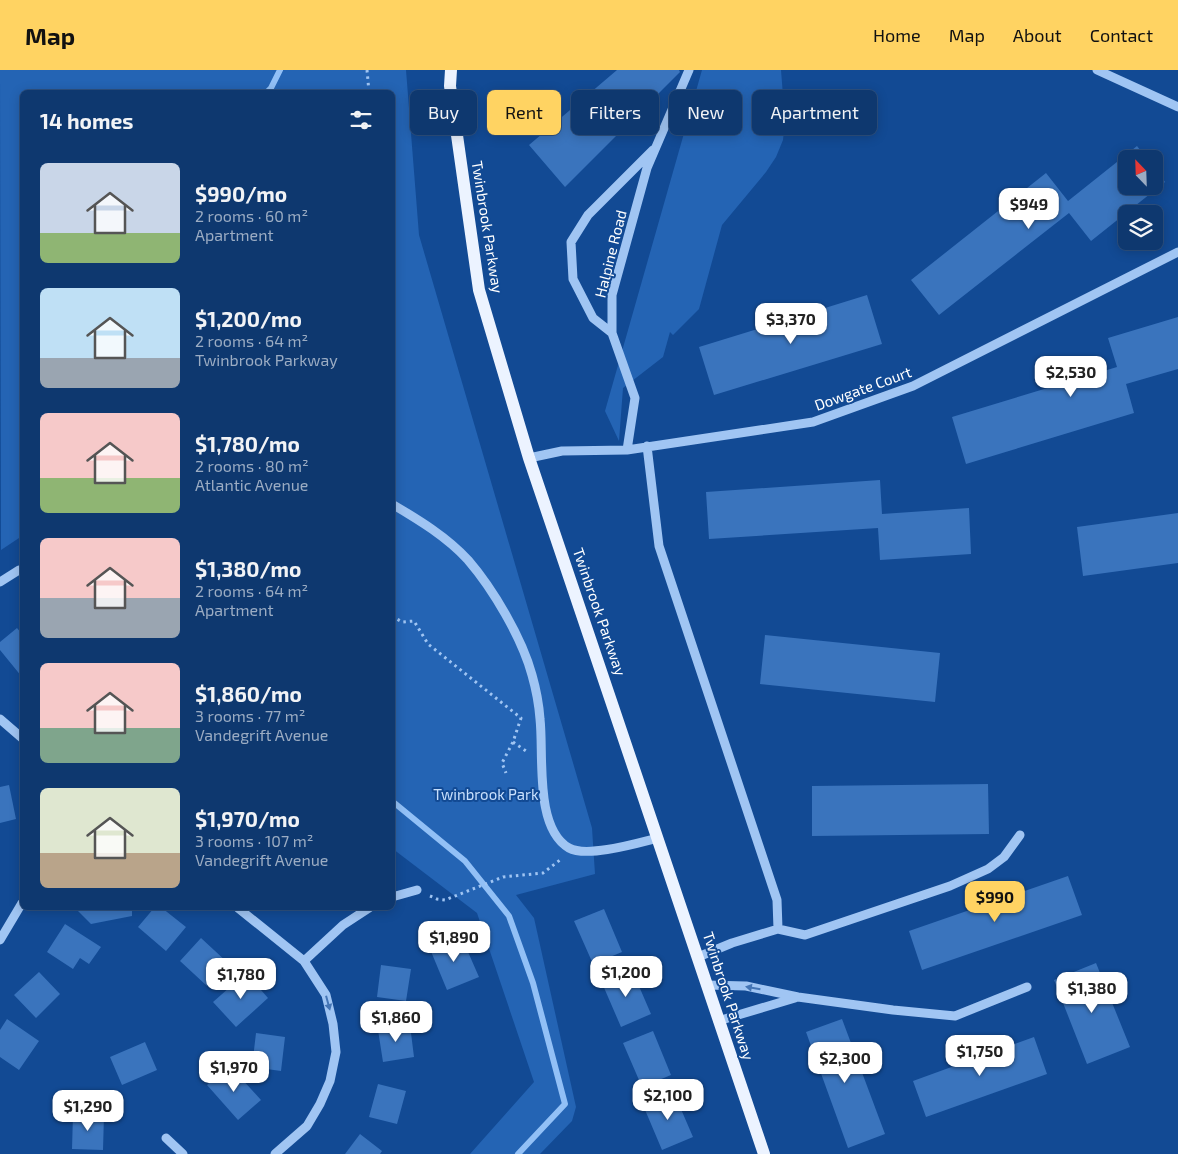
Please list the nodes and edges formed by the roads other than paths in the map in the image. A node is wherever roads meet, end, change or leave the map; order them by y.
1 (451, 70) edge
2 (688, 70) edge
3 (1097, 70) edge
4 (1178, 106) edge
5 (656, 147) junction
6 (1178, 252) edge
7 (612, 333) junction
8 (647, 446) junction
9 (627, 450) junction
10 (529, 458) junction
11 (395, 506) edge
12 (19, 570) dead end
13 (0, 582) edge
14 (0, 719) edge
15 (20, 736) edge
16 (1020, 835) dead end
17 (658, 838) junction
18 (417, 890) road end
19 (395, 896) edge
20 (20, 906) edge
21 (240, 910) edge
22 (366, 910) edge
23 (778, 929) junction
24 (0, 940) edge
25 (698, 957) junction
26 (304, 961) junction
27 (707, 985) junction
28 (1027, 986) dead end
29 (798, 997) junction
30 (718, 1021) junction
31 (166, 1138) dead end
32 (183, 1154) edge
33 (274, 1154) edge
34 (764, 1154) edge

1 - 10 main road, Twinbrook Parkway
2 - 5 street, Halpine Road
3 - 4 street
5 - 7 street, Halpine Road
5 - 7 street
6 - 8 street, Dowgate Court
7 - 9 street, Halpine Road
8 - 9 street, Dowgate Court
8 - 23 street
9 - 10 street, Dowgate Court
10 - 17 main road, Twinbrook Parkway
11 - 17 street
12 - 13 street
14 - 15 street
16 - 23 street
17 - 25 main road, Twinbrook Parkway
18 - 19 street
20 - 24 street
21 - 26 street
22 - 26 street
23 - 25 street
25 - 27 main road, Twinbrook Parkway
26 -> 33 street
29 -> 27 street
27 - 30 main road, Twinbrook Parkway
28 - 29 street
29 - 30 street
30 - 34 main road, Twinbrook Parkway
31 - 32 street

